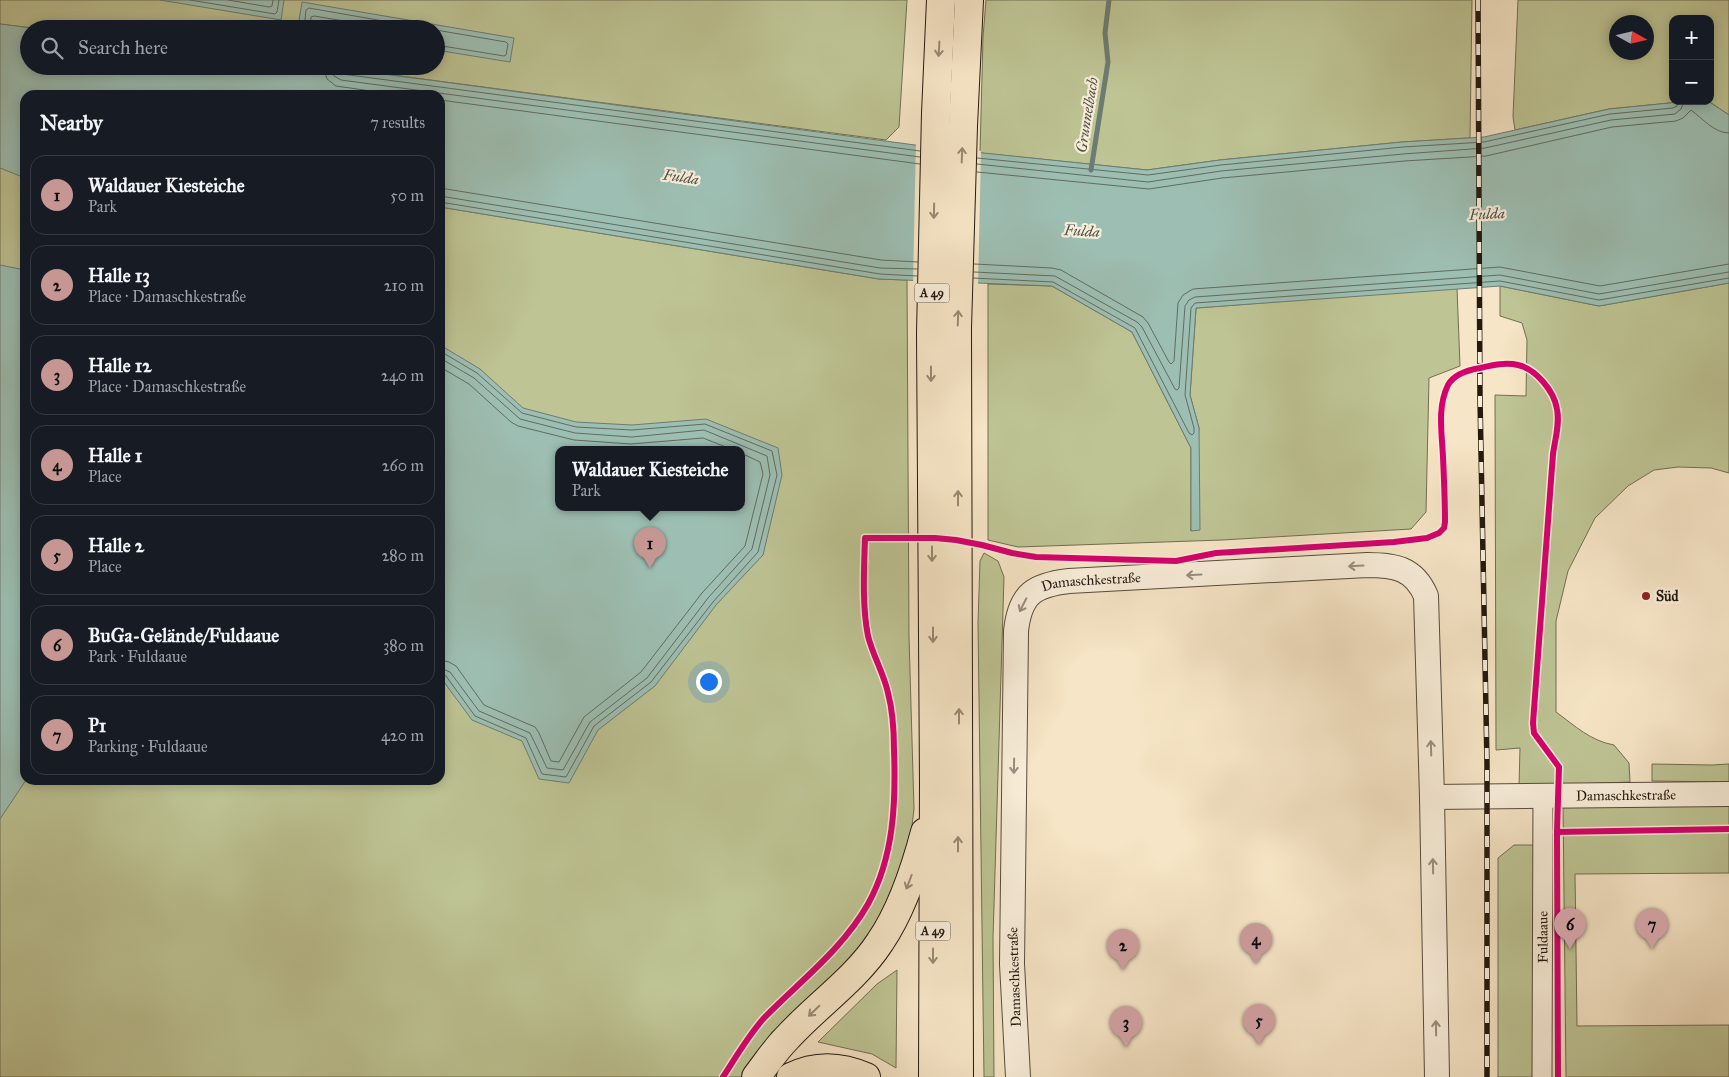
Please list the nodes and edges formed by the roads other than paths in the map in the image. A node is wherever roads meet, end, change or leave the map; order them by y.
1 (941, 0) edge
2 (969, 0) edge
3 (946, 584) junction
4 (934, 784) junction
5 (1729, 794) edge
6 (1543, 796) junction
7 (1432, 797) junction
8 (756, 1077) edge
9 (790, 1077) edge
10 (866, 1077) edge
11 (933, 1077) edge
12 (960, 1077) edge
13 (1018, 1077) edge
14 (1437, 1077) edge
15 (1542, 1077) edge

1 -> 3 highway, A 49
3 -> 2 highway, A 49
3 -> 4 highway, A 49
12 -> 3 highway, A 49
4 -> 8 highway
4 -> 11 highway, A 49
5 - 6 street, Damaschkestraße
6 - 7 street, Damaschkestraße
6 - 15 street, Fuldaaue
7 -> 13 street, Damaschkestraße
14 -> 7 street, Damaschkestraße
9 - 10 highway

